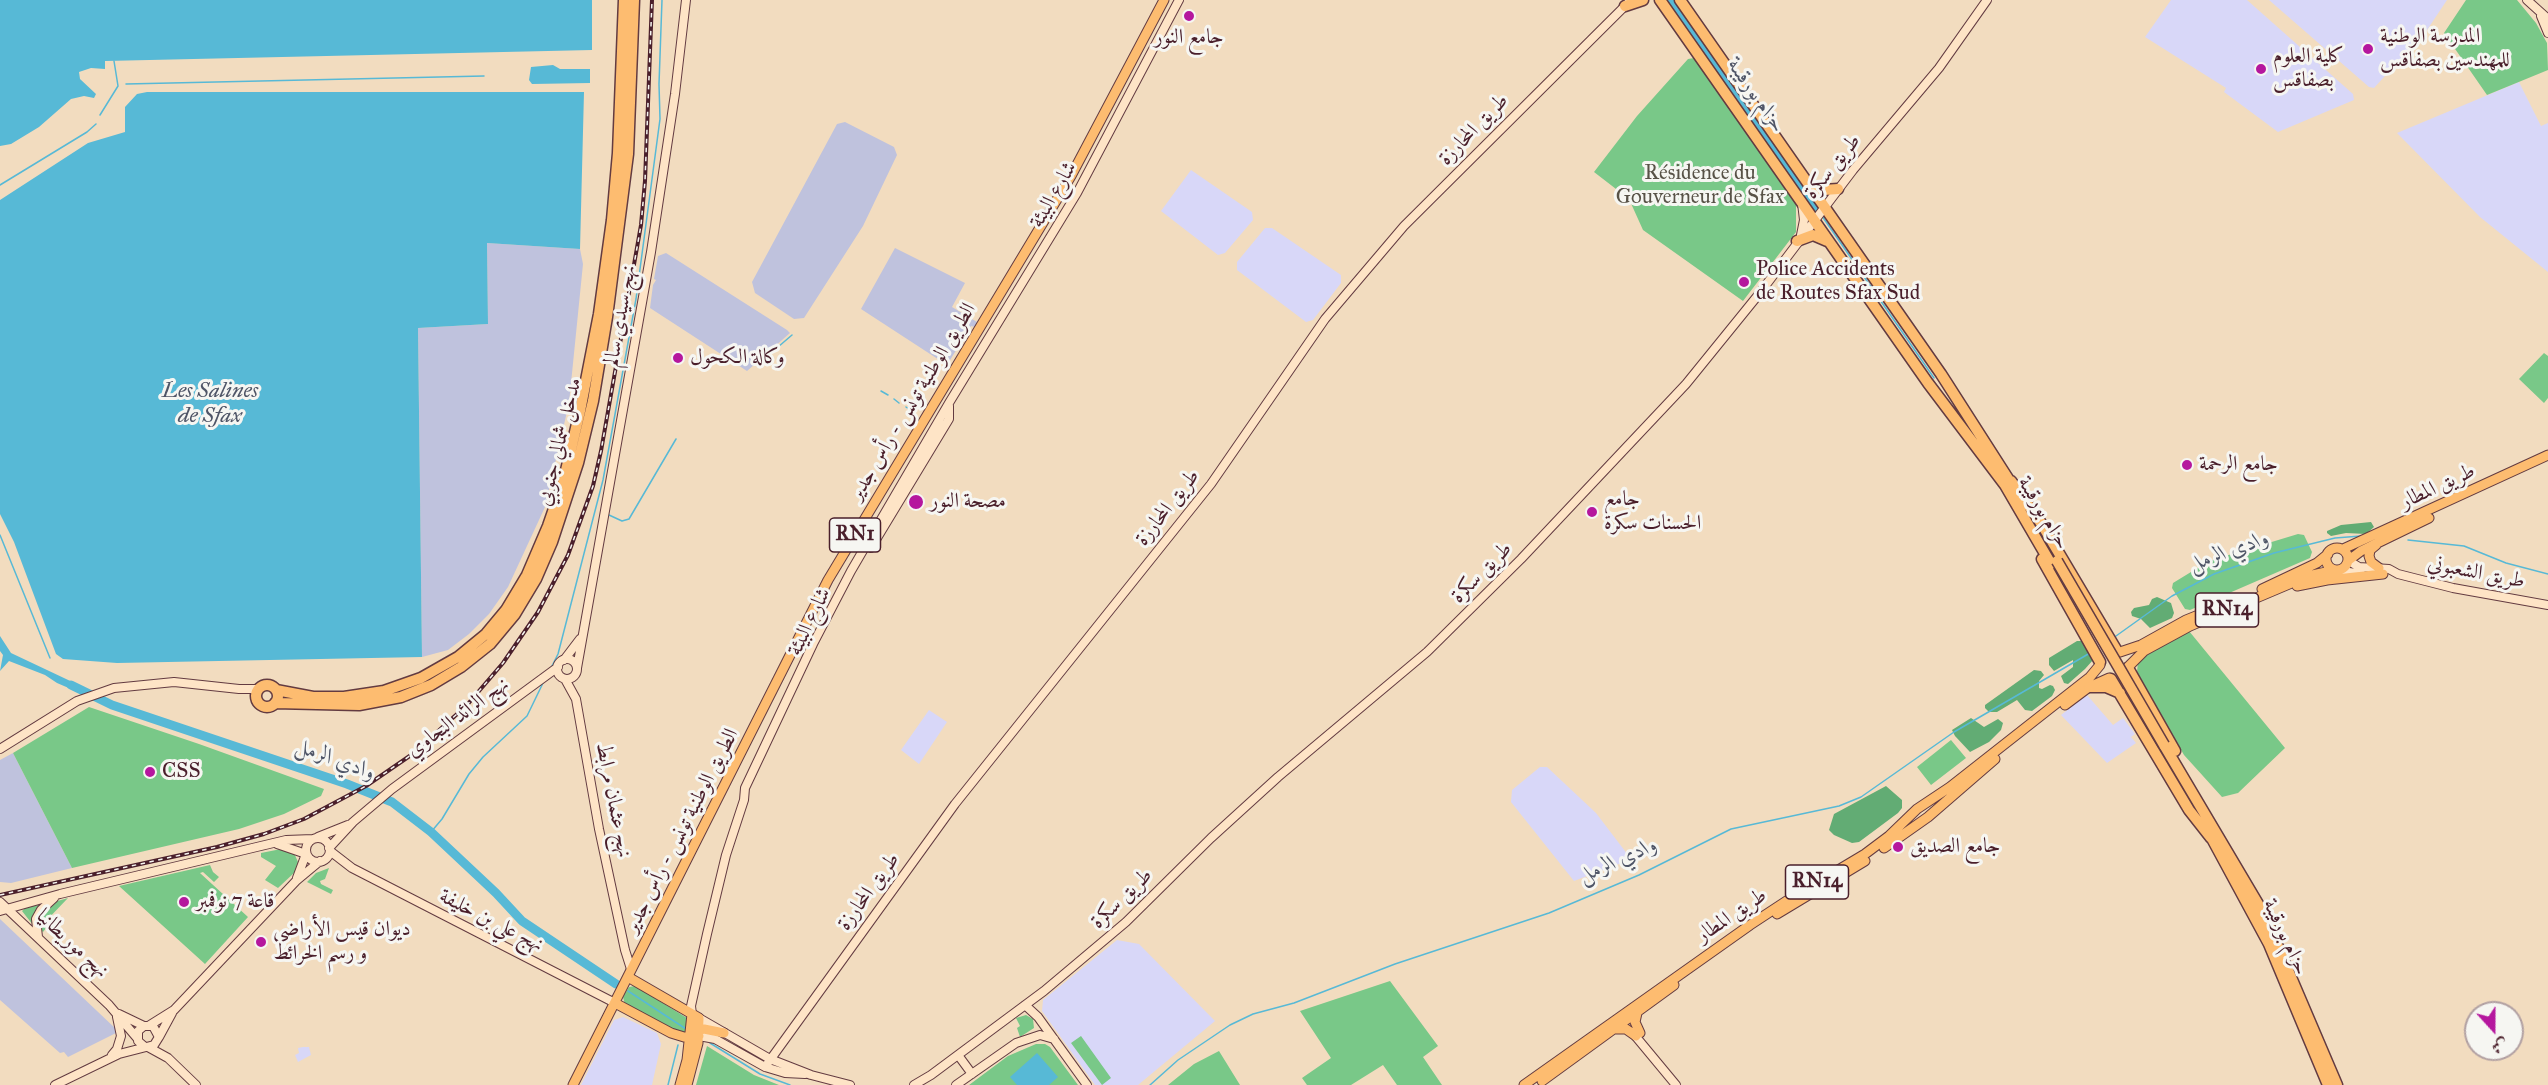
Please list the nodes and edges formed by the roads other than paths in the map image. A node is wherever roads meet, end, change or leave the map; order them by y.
1 (624, 0) edge
2 (634, 0) edge
3 (686, 0) edge
4 (1164, 0) edge
5 (1179, 0) edge
6 (1643, 0) edge
7 (1648, 0) edge
8 (1680, 0) edge
9 (1987, 0) edge
10 (2527, 0) edge
11 (1662, 2) edge
12 (1628, 3) edge
13 (2540, 13) junction
14 (2548, 20) edge
15 (2548, 33) edge
16 (1811, 186) junction
17 (1838, 189) junction
18 (1802, 203) junction
19 (1825, 206) junction
20 (1815, 219) junction
21 (1838, 226) junction
22 (1799, 239) junction
23 (1828, 242) junction
24 (2548, 455) edge
25 (2548, 461) edge
26 (1991, 467) junction
27 (2004, 472) junction
28 (2379, 542) junction
29 (2343, 549) junction
30 (2328, 554) junction
31 (2349, 560) junction
32 (2054, 562) junction
33 (2336, 570) junction
34 (2381, 571) junction
35 (2257, 598) junction
36 (2548, 605) edge
37 (582, 636) junction
38 (2118, 652) junction
39 (561, 663) junction
40 (2100, 664) junction
41 (2128, 668) junction
42 (577, 671) junction
43 (564, 678) junction
44 (2110, 679) junction
45 (2089, 687) junction
46 (529, 688) junction
47 (258, 689) junction
48 (276, 690) junction
49 (2120, 693) junction
50 (275, 704) junction
51 (578, 707) junction
52 (2054, 709) junction
53 (0, 750) edge
54 (1938, 801) junction
55 (353, 822) junction
56 (1900, 824) junction
57 (1906, 833) junction
58 (315, 838) junction
59 (2217, 840) junction
60 (270, 844) junction
61 (329, 849) junction
62 (306, 854) junction
63 (321, 861) junction
64 (352, 868) junction
65 (296, 881) junction
66 (60, 894) junction
67 (2, 906) edge
68 (38, 938) junction
69 (632, 969) junction
70 (646, 986) junction
71 (1044, 991) junction
72 (615, 1003) junction
73 (1028, 1003) junction
74 (174, 1010) junction
75 (117, 1012) junction
76 (1036, 1013) junction
77 (1013, 1014) junction
78 (696, 1016) junction
79 (1627, 1016) junction
80 (147, 1026) junction
81 (1615, 1029) junction
82 (671, 1033) junction
83 (724, 1033) junction
84 (696, 1035) junction
85 (1638, 1035) junction
86 (137, 1038) junction
87 (159, 1038) junction
88 (1030, 1038) junction
89 (1054, 1039) junction
90 (146, 1047) junction
91 (119, 1054) junction
92 (958, 1055) junction
93 (110, 1058) junction
94 (168, 1058) junction
95 (687, 1059) junction
96 (770, 1059) junction
97 (765, 1067) junction
98 (1557, 1067) junction
99 (972, 1074) junction
100 (811, 1075) junction
101 (55, 1085) edge
102 (196, 1085) edge
103 (573, 1085) edge
104 (680, 1085) edge
105 (687, 1085) edge
106 (850, 1085) edge
107 (914, 1085) edge
108 (956, 1085) edge
109 (1087, 1085) edge
110 (1524, 1085) edge
111 (1535, 1085) edge
112 (1676, 1085) edge
113 (2328, 1085) edge
114 (2337, 1085) edge

1 - 48 highway, مدخل شمالي جنوبي
2 - 50 highway, مدخل شمالي جنوبي
3 - 37 street, نهج سيدي سالم
4 - 69 main road, الطريق الوطنية تونس - رأس جدير / RN1
5 - 78 street, شارع البيئة
6 - 12 highway
7 - 11 highway
8 - 16 highway, حزام بورقيبة
9 - 17 street, طريق سكرة
10 - 13 street
11 - 18 highway, حزام بورقيبة
12 - 96 street, طريق المحارزة
13 - 14 street
13 - 15 street
16 - 17 highway
16 - 19 highway, حزام بورقيبة
17 - 19 street, طريق سكرة
17 - 21 street
18 - 20 highway, حزام بورقيبة
18 - 22 street
19 - 20 street, طريق سكرة
19 - 21 highway, حزام بورقيبة
20 - 22 street, طريق سكرة
20 - 23 highway, حزام بورقيبة
21 - 27 highway, حزام بورقيبة
22 - 23 highway
22 - 71 street, طريق سكرة
23 - 26 highway, حزام بورقيبة
24 - 29 main road, طريق المطار / RN14
25 - 28 main road, طريق المطار / RN14
26 - 32 highway, حزام بورقيبة
26 - 40 highway
27 - 32 highway, حزام بورقيبة
27 - 38 highway
28 - 31 main road, طريق المطار / RN14
28 - 34 main road
29 - 30 main road, RN14
29 - 31 main road
30 - 33 main road
30 - 38 main road, RN14
31 - 33 main road, RN14
31 - 34 street, طريق الشعبوني
32 - 59 highway, حزام بورقيبة, bridge
33 - 34 street, طريق الشعبوني
33 - 35 main road, RN14
34 - 35 main road
34 - 36 street, طريق الشعبوني
35 - 41 main road, RN14
37 - 39 street, نهج سيدي سالم
37 - 42 street, نهج سيدي سالم
38 - 40 main road
38 - 41 main road
39 - 42 street
39 - 43 street
39 - 46 street, نهج الرائد البجاوي
40 - 44 main road
40 - 52 main road, طريق المطار / RN14
41 - 44 main road
41 - 59 highway
42 - 43 street
42 - 51 street, نهج عثمان مرابط
43 - 46 street, نهج الرائد البجاوي
43 - 51 street, نهج عثمان مرابط
44 - 45 main road, طريق المطار / RN14
44 - 49 highway
45 - 49 highway
45 - 52 main road, طريق المطار / RN14
46 - 55 street, نهج الرائد البجاوي
47 - 48 highway
47 - 50 highway
47 - 53 street
48 - 50 highway
49 - 59 highway
51 - 69 street, نهج عثمان مرابط
52 - 54 main road, طريق المطار / RN14
54 - 56 main road, طريق المطار / RN14
54 - 57 main road, طريق المطار / RN14
55 - 58 street, نهج الرائد البجاوي
55 - 61 street, نهج الرائد البجاوي
56 - 57 main road
56 - 79 main road, طريق المطار / RN14
57 - 79 main road, طريق المطار / RN14
58 - 60 street
58 - 61 street
58 - 62 street
59 - 113 highway, حزام بورقيبة
59 - 114 highway, حزام بورقيبة
60 - 62 street
60 - 66 street
61 - 63 street
61 - 64 street, نهج علي بن خليفة
62 - 63 street
62 - 65 street
63 - 64 street, نهج علي بن خليفة
63 - 65 street
64 - 72 street, نهج علي بن خليفة
65 - 74 street
66 - 67 street
66 - 68 street
67 - 68 street, نهج موريطانيا
68 - 75 street, نهج موريطانيا
69 - 70 main road
69 - 70 main road
69 - 72 main road, الطريق الوطنية تونس - رأس جدير / RN1
70 - 78 main road
71 - 73 street, طريق سكرة
71 - 76 street
72 - 82 main road
72 - 103 main road, الطريق الوطنية تونس - رأس جدير / RN1
73 - 76 street
73 - 77 street, طريق سكرة
74 - 80 street
74 - 87 street
75 - 80 street, نهج موريطانيا
75 - 86 street, نهج موريطانيا
75 - 93 street
76 - 77 street
76 - 88 street
76 - 89 street
77 - 92 street, طريق سكرة
78 - 83 street
78 - 84 main road
79 - 81 main road, طريق المطار / RN14
79 - 85 street
79 - 85 main road
79 - 98 main road, طريق المطار / RN14
80 - 86 street
80 - 87 street
81 - 85 main road
81 - 98 main road, طريق المطار / RN14
82 - 84 main road
82 - 95 main road
83 - 84 main road
83 - 96 street
84 - 95 main road
84 - 97 street
84 - 105 main road
85 - 112 street
86 - 90 street
86 - 91 street
87 - 90 street
87 - 94 street
88 - 89 street
88 - 99 street
89 - 109 street
90 - 91 street
90 - 94 street
91 - 93 street
92 - 99 street
92 - 107 street, طريق سكرة
93 - 101 street
94 - 102 street
95 - 104 main road
96 - 97 street, طريق المحارزة
96 - 100 street
97 - 100 street
98 - 110 main road, طريق المطار / RN14
98 - 111 main road, طريق المطار / RN14
99 - 108 street
100 - 106 street

